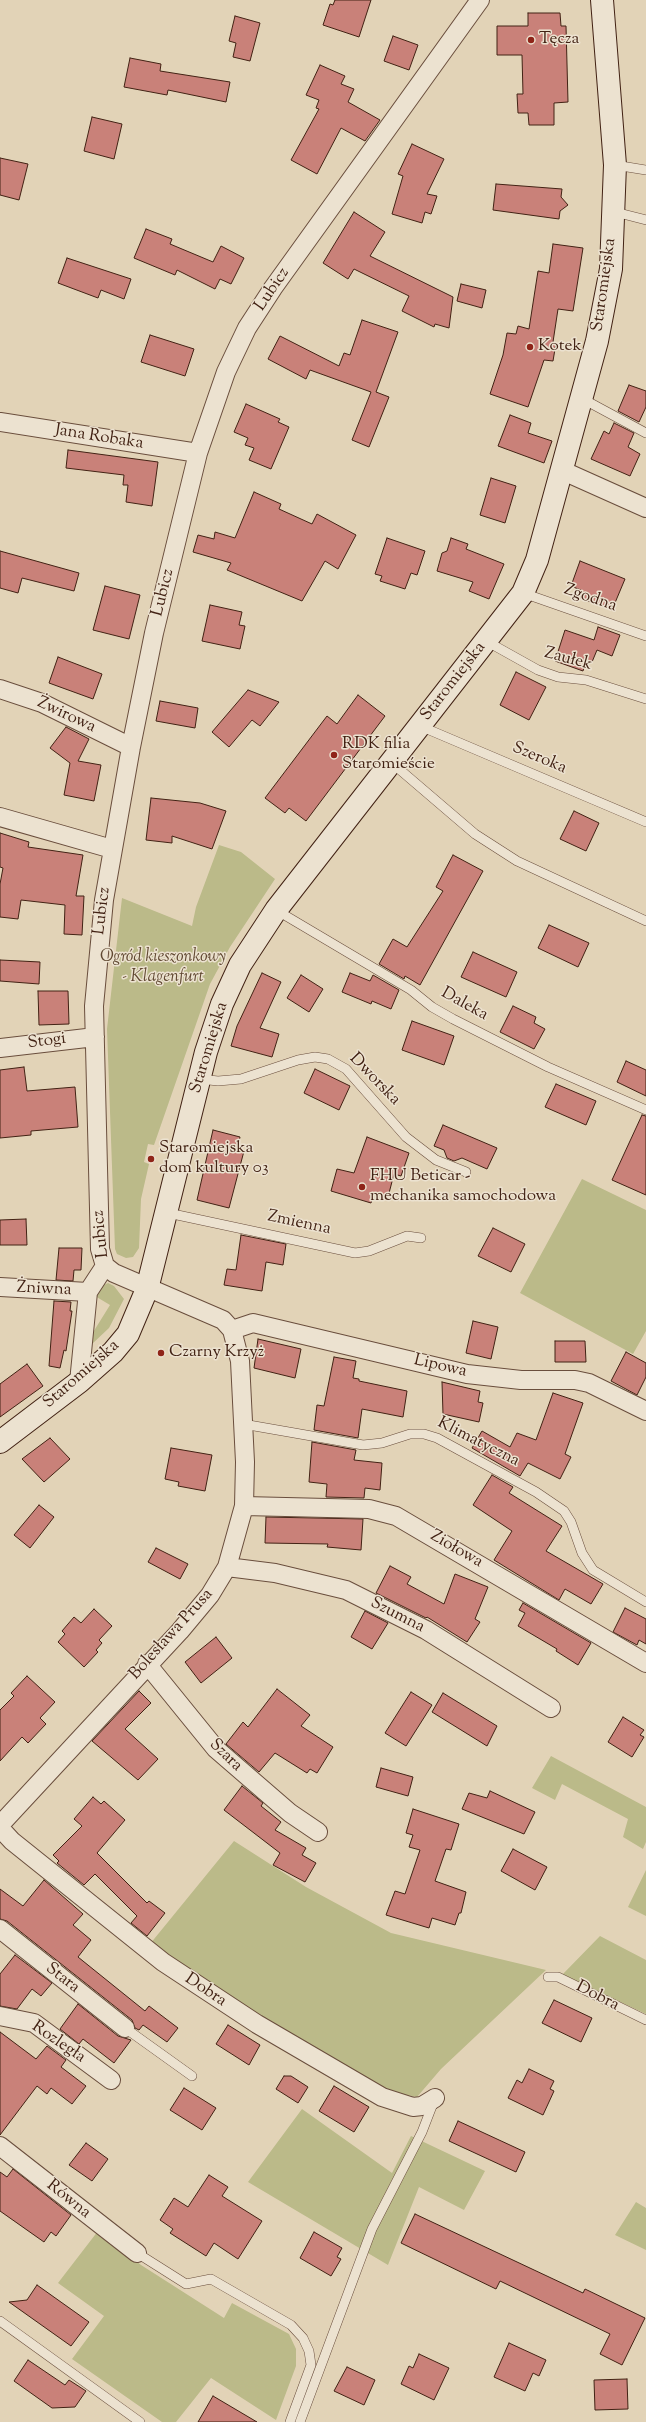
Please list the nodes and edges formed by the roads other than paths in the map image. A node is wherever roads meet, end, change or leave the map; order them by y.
1 (480, 0) edge
2 (602, 0) edge
3 (615, 165) junction
4 (646, 170) edge
5 (614, 212) junction
6 (646, 220) edge
7 (581, 398) junction
8 (0, 422) edge
9 (646, 433) edge
10 (198, 453) junction
11 (562, 470) junction
12 (646, 508) edge
13 (523, 593) junction
14 (646, 636) edge
15 (486, 641) junction
16 (0, 689) edge
17 (646, 699) edge
18 (420, 726) junction
19 (131, 747) junction
20 (392, 763) junction
21 (0, 817) edge
22 (646, 822) edge
23 (112, 849) junction
24 (276, 910) junction
25 (646, 921) edge
26 (95, 1037) junction
27 (0, 1048) edge
28 (200, 1079) junction
29 (646, 1110) edge
30 (466, 1172) dead end
31 (168, 1213) junction
32 (421, 1238) dead end
33 (105, 1266) junction
34 (0, 1287) edge
35 (147, 1289) junction
36 (88, 1292) junction
37 (232, 1330) junction
38 (79, 1382) junction
39 (646, 1411) edge
40 (243, 1424) junction
41 (0, 1442) edge
42 (244, 1506) junction
43 (227, 1567) junction
44 (646, 1602) edge
45 (646, 1663) edge
46 (147, 1664) junction
47 (551, 1708) dead end
48 (0, 1824) edge
49 (0, 1828) edge
50 (318, 1832) dead end
51 (0, 1929) edge
52 (548, 1977) dead end
53 (0, 2016) edge
54 (646, 2020) edge
55 (125, 2028) joint
56 (192, 2076) dead end
57 (112, 2080) dead end
58 (435, 2098) joint
59 (0, 2146) edge
60 (137, 2253) joint
61 (0, 2321) edge
62 (140, 2422) edge
63 (290, 2422) edge
64 (300, 2422) edge

1 - 10 street, Lubicz
2 - 3 street, Staromiejska
3 - 4 lane
3 - 5 street, Staromiejska
5 - 6 lane
5 - 7 street, Staromiejska
7 - 9 lane
7 - 11 street, Staromiejska
8 - 10 street, Jana Robaka
10 - 19 street, Lubicz
11 - 12 street
11 - 13 street, Staromiejska
13 - 14 lane, Zgodna
13 - 15 street, Staromiejska
15 - 17 lane, Zaułek
15 - 18 street, Staromiejska
16 - 19 street, Żwirowa
18 - 20 street, Staromiejska
18 - 22 lane, Szeroka
19 - 23 street, Lubicz
20 - 24 street, Staromiejska
20 - 25 lane
21 - 23 street
23 - 26 street, Lubicz
24 - 28 street, Staromiejska
24 - 29 lane, Daleka
26 - 27 street, Stogi
26 - 33 street, Lubicz
28 - 30 lane, Dworska
28 - 31 street, Staromiejska
31 - 32 lane, Zmienna
31 - 35 street, Staromiejska
33 - 35 street, Lubicz
33 - 36 street, Lubicz
34 - 36 street, Żniwna
35 - 37 street
35 - 38 street, Staromiejska
36 - 38 street, Lubicz
37 - 39 street, Lipowa
37 - 40 street, Bolesława Prusa
38 - 41 street, Staromiejska
40 - 42 street, Bolesława Prusa
40 - 44 lane, Klimatyczna
42 - 43 street, Bolesława Prusa
42 - 45 street, Ziołowa
43 - 46 street, Bolesława Prusa
43 - 47 street, Szumna
46 - 48 street, Bolesława Prusa
46 - 50 street, Szara
49 - 58 street, Dobra
51 - 55 street, Stara
52 - 54 lane, Dobra
53 - 57 street, Rozległa
55 - 56 lane
58 - 64 lane
59 - 60 street, Równa
60 - 63 lane
61 - 62 lane

